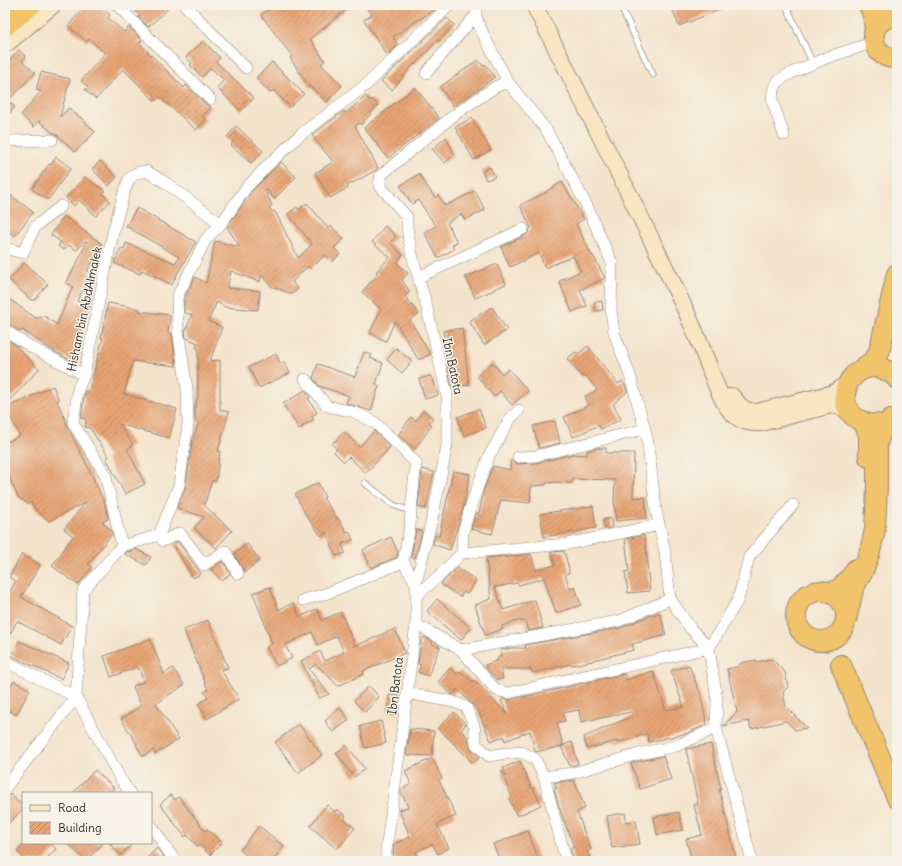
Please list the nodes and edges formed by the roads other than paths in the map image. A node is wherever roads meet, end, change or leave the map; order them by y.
1 (31, 5) edge
2 (53, 5) edge
3 (117, 5) edge
4 (185, 5) edge
5 (450, 5) edge
6 (534, 5) edge
7 (620, 5) edge
8 (786, 5) edge
9 (869, 5) edge
10 (476, 10) edge
11 (893, 13) edge
12 (5, 26) edge
13 (874, 36) junction
14 (5, 45) edge
15 (894, 63) edge
16 (813, 64) junction
17 (246, 68) dead end
18 (426, 73) dead end
19 (653, 75) dead end
20 (508, 82) junction
21 (210, 99) dead end
22 (784, 135) dead end
23 (52, 140) dead end
24 (5, 143) edge
25 (61, 206) dead end
26 (221, 224) junction
27 (523, 229) dead end
28 (5, 248) edge
29 (897, 274) edge
30 (419, 277) junction
31 (897, 302) edge
32 (5, 330) edge
33 (84, 375) junction
34 (854, 376) junction
35 (893, 376) edge
36 (305, 379) dead end
37 (519, 410) dead end
38 (779, 413) junction
39 (894, 416) edge
40 (856, 417) junction
41 (645, 429) junction
42 (518, 457) dead end
43 (365, 483) dead end
44 (793, 505) dead end
45 (411, 511) junction
46 (659, 525) junction
47 (159, 535) junction
48 (122, 546) junction
49 (462, 553) junction
50 (402, 562) junction
51 (238, 574) dead end
52 (416, 583) junction
53 (832, 594) junction
54 (416, 596) junction
55 (670, 599) junction
56 (303, 600) dead end
57 (416, 624) junction
58 (835, 631) junction
59 (709, 648) junction
60 (461, 650) junction
61 (5, 661) edge
62 (407, 693) junction
63 (76, 697) junction
64 (716, 728) junction
65 (544, 777) junction
66 (5, 788) edge
67 (129, 792) edge
68 (897, 798) edge
69 (152, 826) edge
70 (175, 861) edge
71 (386, 861) edge
72 (566, 861) edge
73 (752, 861) edge

1 - 12 highway
2 - 14 street
3 - 21 street
4 - 17 street
5 - 26 street
6 - 38 street
7 - 19 lane
8 - 16 lane
9 - 13 highway
10 - 18 street
10 - 20 street
11 - 13 highway
13 - 15 highway
13 - 16 street
16 - 22 street
20 - 30 street, Ibn Batota
20 - 41 street
23 - 24 street
25 - 28 street
26 - 33 street, Hisham bin AbdAlmalek
26 - 47 street
27 - 30 street
29 - 34 highway
30 - 52 street, Ibn Batota
31 - 35 highway
32 - 33 street
33 - 48 street, Hisham bin AbdAlmalek
34 - 35 highway
34 - 38 street
34 - 40 highway
36 - 45 street
37 - 49 street
38 - 40 street
39 - 40 highway
39 - 58 highway
40 - 53 highway
41 - 42 street
41 - 46 street
43 - 45 lane
44 - 59 street
45 - 50 street
46 - 49 street
46 - 55 street
47 - 48 street
47 - 51 street
48 - 63 street
49 - 54 street
50 - 52 street
50 - 56 street
52 - 54 street, Ibn Batota
53 - 58 highway
53 - 58 highway
54 - 57 street, Ibn Batota
55 - 59 street
55 - 60 street
57 - 60 street
57 - 62 street, Ibn Batota
58 - 68 highway
59 - 60 street
59 - 64 street
61 - 63 street
62 - 65 street
62 - 71 street, Ibn Batota
63 - 66 street
63 - 67 street
64 - 65 street
64 - 73 street
65 - 72 street
69 - 70 street

